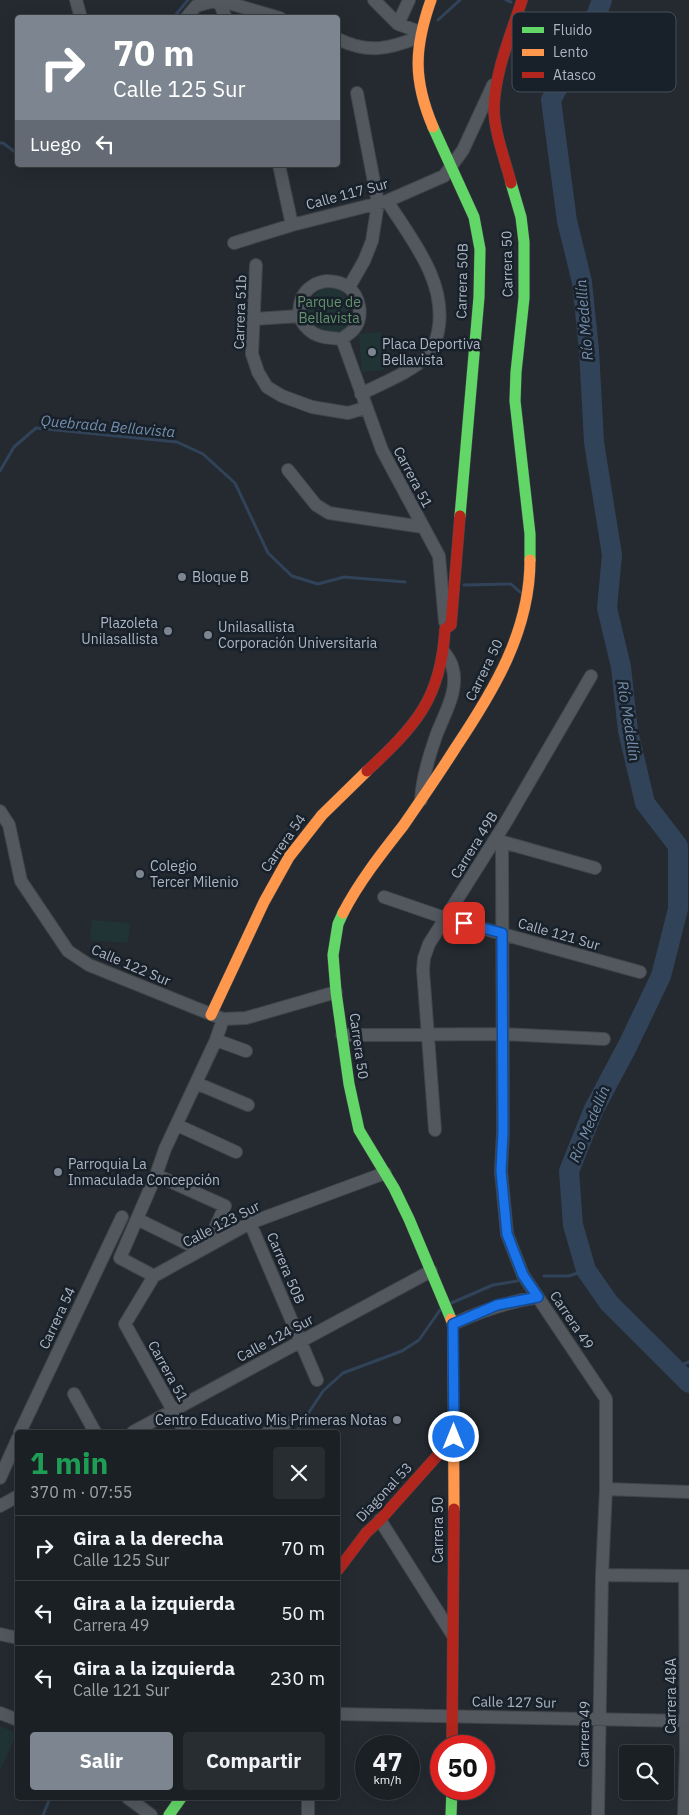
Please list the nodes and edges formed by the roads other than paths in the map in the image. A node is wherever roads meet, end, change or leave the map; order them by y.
1 (76, 0) edge
2 (218, 0) edge
3 (374, 0) edge
4 (409, 0) edge
5 (431, 0) edge
6 (522, 0) edge
7 (518, 12) edge
8 (80, 15) edge
9 (188, 15) edge
10 (225, 15) edge
11 (270, 15) edge
12 (398, 24) junction
13 (512, 30) edge
14 (420, 35) junction
15 (340, 39) edge
16 (497, 76) junction
17 (357, 93) dead end
18 (279, 167) edge
19 (452, 167) junction
20 (383, 202) junction
21 (292, 225) junction
22 (234, 243) dead end
23 (256, 265) dead end
24 (349, 287) junction
25 (299, 316) junction
26 (254, 319) junction
27 (342, 339) junction
28 (361, 394) junction
29 (366, 408) junction
30 (288, 470) dead end
31 (423, 527) junction
32 (445, 629) junction
33 (444, 652) junction
34 (591, 676) dead end
35 (419, 716) joint
36 (420, 802) junction
37 (0, 811) edge
38 (498, 841) junction
39 (595, 868) dead end
40 (384, 897) dead end
41 (445, 918) junction
42 (502, 933) junction
43 (640, 972) dead end
44 (336, 992) junction
45 (217, 1017) junction
46 (428, 1034) junction
47 (503, 1034) junction
48 (342, 1035) junction
49 (604, 1039) dead end
50 (216, 1040) junction
51 (246, 1051) dead end
52 (196, 1083) junction
53 (248, 1104) dead end
54 (177, 1125) junction
55 (436, 1130) dead end
56 (236, 1152) dead end
57 (384, 1173) junction
58 (156, 1175) junction
59 (137, 1219) junction
60 (250, 1223) junction
61 (129, 1238) junction
62 (204, 1248) junction
63 (431, 1271) junction
64 (154, 1276) junction
65 (538, 1297) junction
66 (451, 1319) junction
67 (125, 1324) joint
68 (301, 1341) junction
69 (317, 1380) dead end
70 (74, 1394) dead end
71 (172, 1410) junction
72 (286, 1422) dead end
73 (21, 1430) edge
74 (94, 1430) edge
75 (137, 1430) edge
76 (184, 1430) edge
77 (272, 1430) edge
78 (454, 1437) junction
79 (15, 1445) edge
80 (0, 1478) edge
81 (606, 1489) junction
82 (689, 1492) edge
83 (15, 1498) edge
84 (0, 1506) edge
85 (380, 1520) junction
86 (340, 1567) edge
87 (602, 1575) junction
88 (687, 1576) edge
89 (0, 1634) edge
90 (452, 1634) junction
91 (15, 1637) edge
92 (0, 1713) edge
93 (340, 1714) edge
94 (453, 1716) junction
95 (15, 1719) edge
96 (599, 1719) junction
97 (687, 1721) edge
98 (452, 1735) edge
99 (131, 1800) edge
100 (180, 1800) edge
101 (308, 1800) edge
102 (452, 1800) edge
103 (151, 1815) edge
104 (169, 1815) edge
105 (308, 1815) edge
106 (451, 1815) edge
107 (598, 1815) edge
108 (684, 1815) edge

1 - 8 street
2 - 9 street
2 - 10 street
2 - 11 street
3 - 12 street
4 - 12 street
5 - 14 main road, Carrera 50B
6 - 7 main road, Carrera 50
12 - 14 street
13 - 16 main road, Carrera 50
14 - 15 street
14 - 19 main road, Carrera 50B
16 - 19 street, Calle 117 Sur
16 - 36 main road, Carrera 50
17 - 20 street
18 - 21 street
19 - 20 street, Calle 117 Sur
19 - 32 main road, Carrera 50B
20 - 21 street, Calle 117 Sur
20 - 24 street
20 - 28 street
21 - 22 street, Calle 117 Sur
23 - 26 street, Carrera 51b
24 - 25 street
24 - 27 street
25 - 26 street
25 - 27 street
26 - 29 street, Carrera 51b
27 - 28 street, Carrera 51
28 - 29 street, Carrera 51
29 - 31 street, Carrera 51
30 - 31 street
31 - 32 street, Carrera 51
32 - 33 main road, Carrera 50B
33 - 35 main road, Carrera 50B
33 - 36 street
34 - 38 street, Carrera 49B
35 - 45 main road, Carrera 54
36 - 44 main road, Carrera 50
37 - 45 street, Calle 122 Sur
38 - 39 street
38 - 41 street, Carrera 49B
38 - 42 street, Carrera 49
40 - 41 street, Calle 121 Sur
41 - 42 street, Calle 121 Sur
41 - 46 street, Carrera 49B
42 - 43 street, Calle 121 Sur
42 - 47 street, Carrera 49
44 - 45 street, Calle 122 Sur
44 - 48 main road, Carrera 50
45 - 50 street, Carrera 54
46 - 47 street
46 - 48 street
46 - 55 street, Carrera 49B
47 - 49 street
47 - 65 street, Carrera 49
48 - 57 main road, Carrera 50
50 - 51 street
50 - 52 street, Carrera 54
52 - 53 street
52 - 54 street, Carrera 54
54 - 56 street
54 - 58 street, Carrera 54
57 - 60 street, Calle 123 Sur
57 - 63 main road, Carrera 50
58 - 59 street, Carrera 54
58 - 62 street
59 - 61 street, Carrera 54
59 - 62 street
60 - 62 street, Calle 123 Sur
60 - 68 street, Carrera 50B
61 - 64 street, Carrera 54
61 - 73 street, Carrera 54
62 - 64 street, Calle 123 Sur
63 - 66 main road, Carrera 50
63 - 68 street, Calle 124 Sur
64 - 67 street, Calle 123 Sur
65 - 66 street
65 - 81 street, Carrera 49
66 - 78 main road, Carrera 50
67 - 71 street, Carrera 51
68 - 69 street, Carrera 50B
68 - 71 street, Calle 124 Sur
70 - 74 street
71 - 75 street, Calle 124 Sur
71 - 76 street, Carrera 51
72 - 77 street
78 - 85 main road, Diagonal 53
78 - 90 main road, Carrera 50
79 - 80 street
81 - 82 street
81 - 87 street, Carrera 49
83 - 84 street
85 - 86 main road, Diagonal 53
85 - 90 street
87 - 88 street
87 - 96 street, Carrera 49
88 - 97 street, Carrera 48A
89 - 91 street
90 - 94 main road, Carrera 50
92 - 95 street
93 - 94 street, Calle 127 Sur
94 - 96 street, Calle 127 Sur
94 - 98 main road, Carrera 50
96 - 97 street, Calle 127 Sur
96 - 107 street, Carrera 49
97 - 108 street, Carrera 48A
99 - 103 street
100 - 104 main road
101 - 105 street
102 - 106 main road

